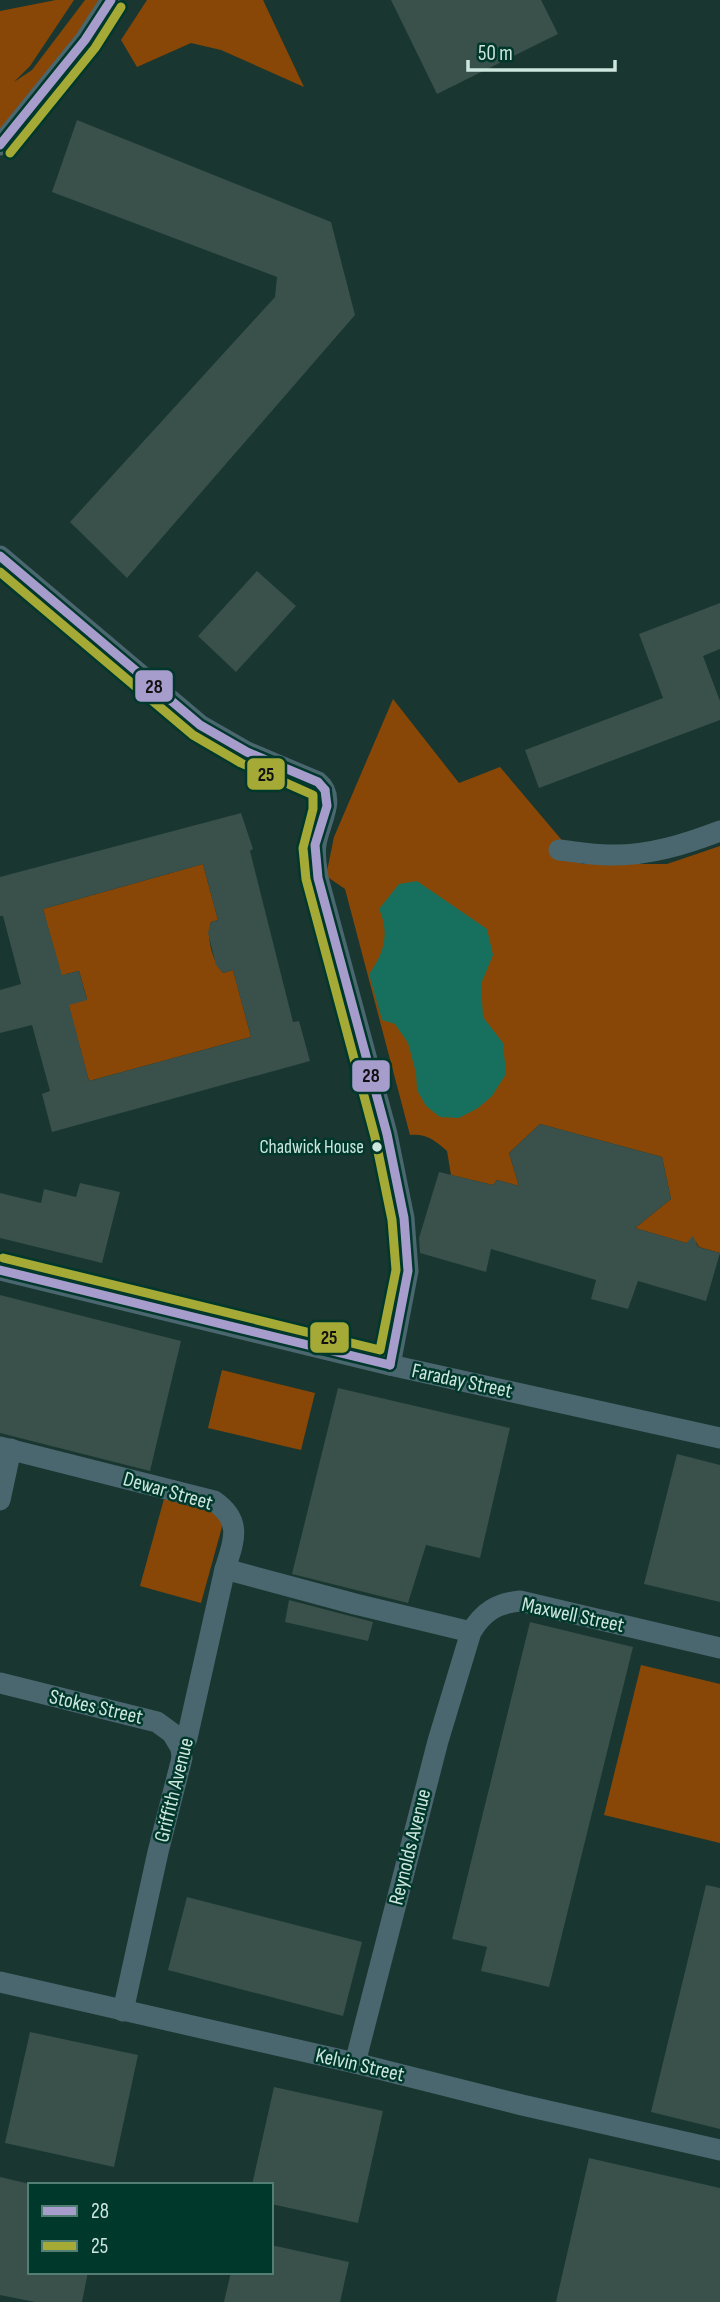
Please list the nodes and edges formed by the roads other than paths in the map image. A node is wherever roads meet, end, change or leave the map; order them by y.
1 (111, 0) edge
2 (0, 145) edge
3 (0, 556) edge
4 (720, 831) edge
5 (559, 850) dead end
6 (0, 1270) edge
7 (390, 1365) junction
8 (720, 1438) edge
9 (6, 1448) edge
10 (0, 1500) edge
11 (225, 1569) junction
12 (471, 1632) junction
13 (720, 1648) edge
14 (0, 1683) edge
15 (181, 1748) junction
16 (0, 1982) edge
17 (122, 2011) junction
18 (355, 2063) junction
19 (720, 2150) edge

1 - 2 street
3 - 7 street
4 - 5 street
6 - 7 street, Faraday Street
7 - 8 street, Faraday Street
9 - 10 street
9 - 11 street, Dewar Street
11 - 12 street
11 - 15 street, Griffith Avenue
12 - 13 street, Maxwell Street
12 - 18 street, Reynolds Avenue
14 - 15 street, Stokes Street
15 - 17 street, Griffith Avenue
16 - 17 street, Kelvin Street
17 - 18 street, Kelvin Street
18 - 19 street, Kelvin Street

